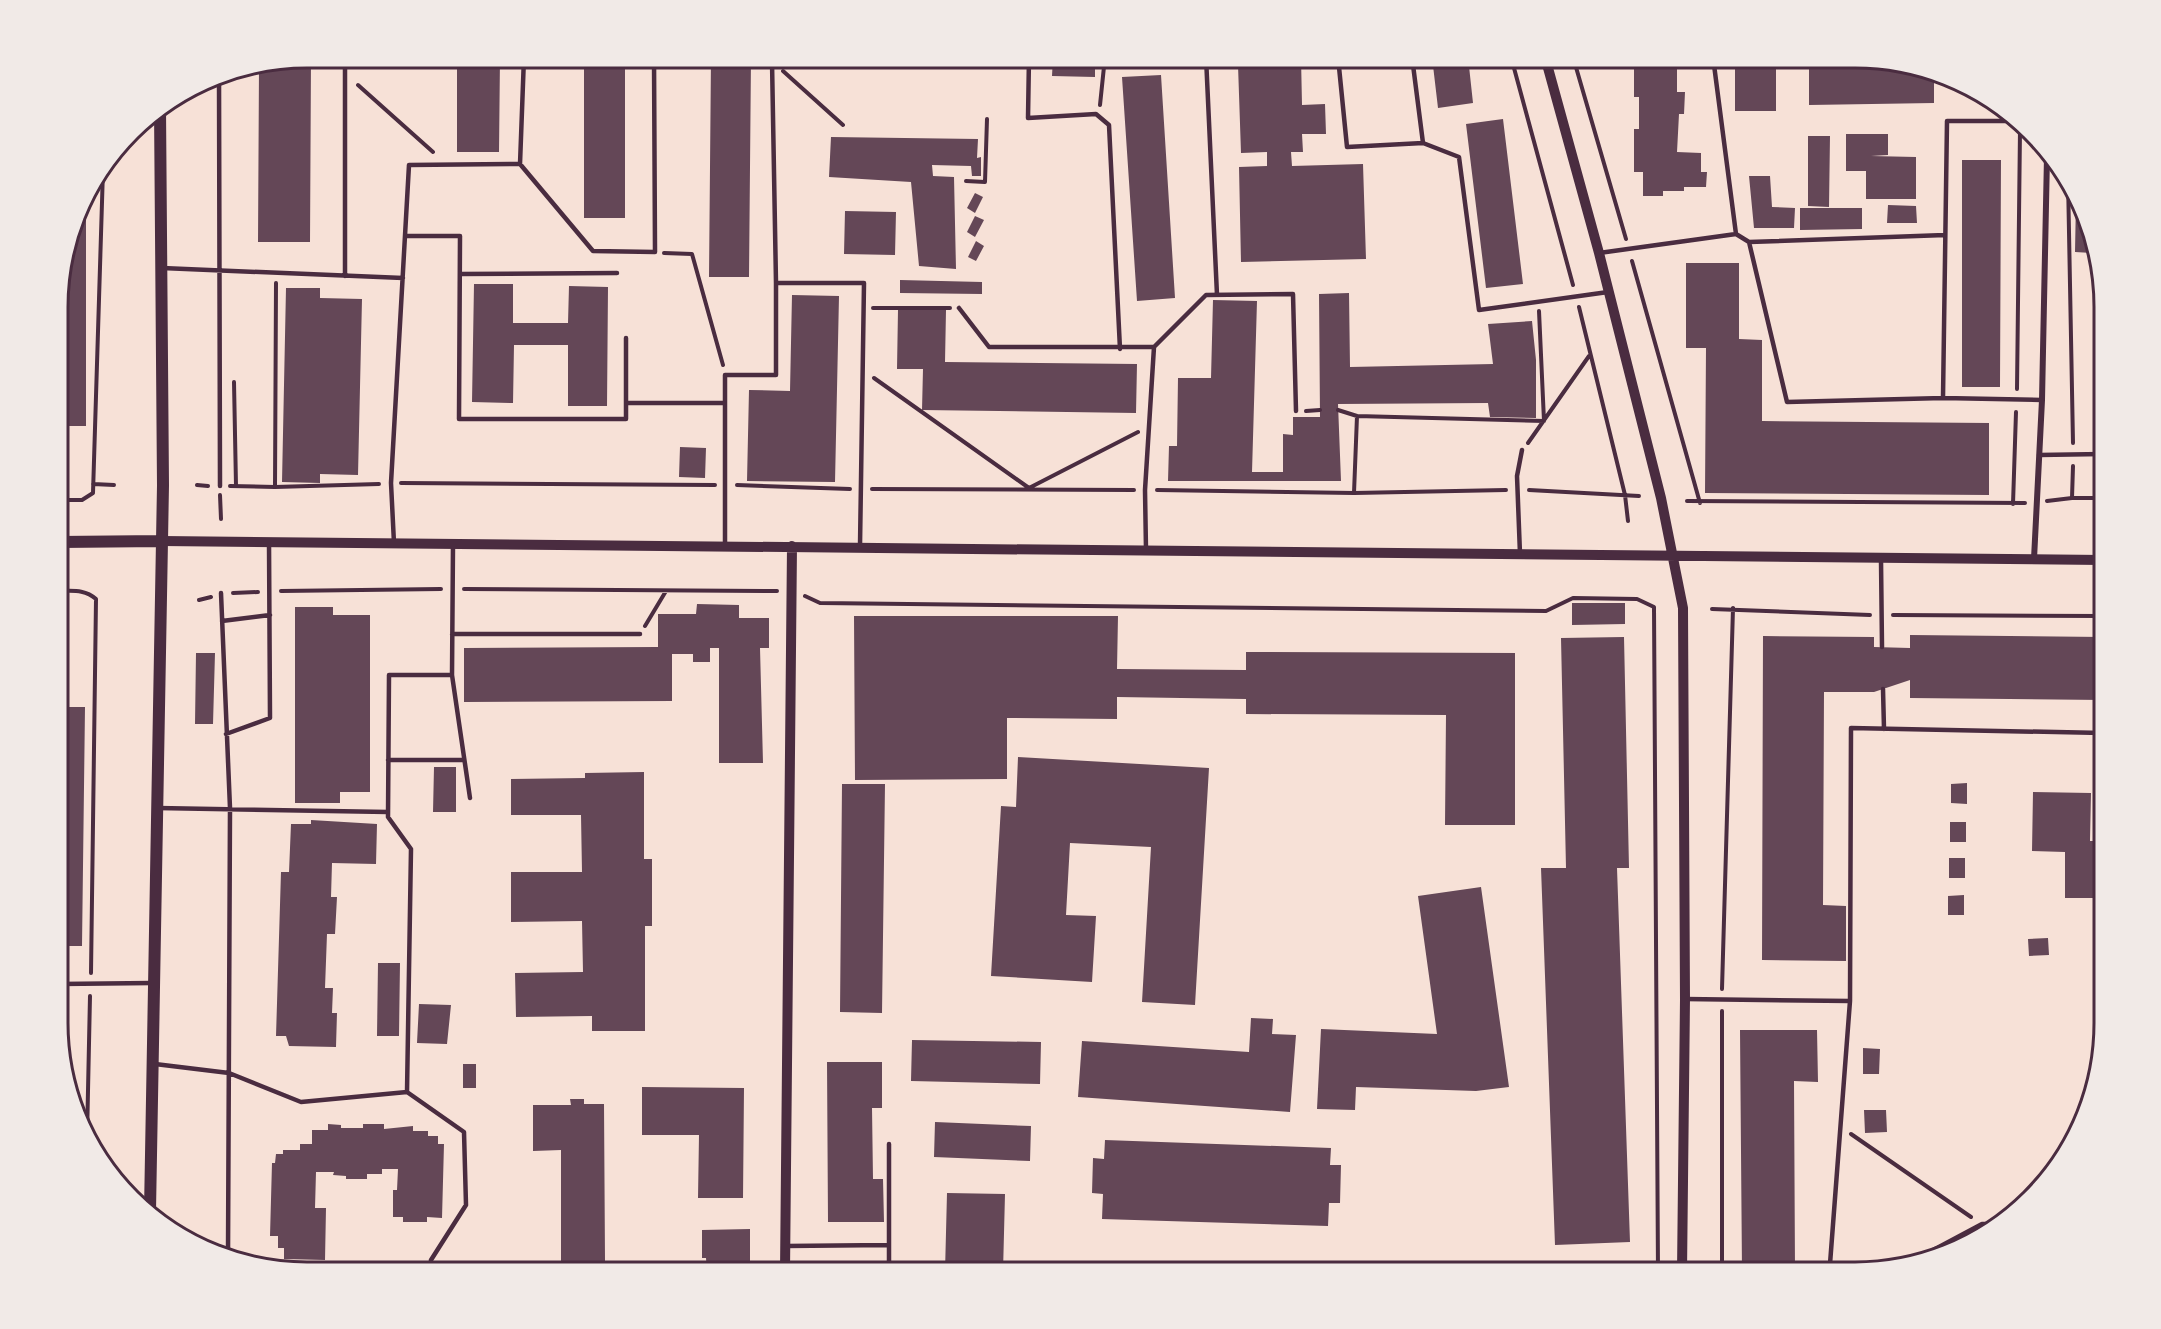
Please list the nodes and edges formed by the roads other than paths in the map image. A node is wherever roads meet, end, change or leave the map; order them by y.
1 (345, 68) edge
2 (524, 68) edge
3 (654, 68) edge
4 (772, 68) edge
5 (1029, 68) edge
6 (1207, 68) edge
7 (1339, 68) edge
8 (1413, 68) edge
9 (1548, 68) edge
10 (1714, 68) edge
11 (219, 84) edge
12 (160, 118) edge
13 (2005, 121) edge
14 (1423, 143) junction
15 (520, 164) junction
16 (2047, 165) edge
17 (1737, 234) junction
18 (1945, 235) junction
19 (405, 236) junction
20 (1749, 242) junction
21 (1599, 253) junction
22 (162, 268) junction
23 (221, 271) junction
24 (617, 273) dead end
25 (460, 274) junction
26 (345, 276) junction
27 (403, 278) junction
28 (776, 283) junction
29 (1608, 292) junction
30 (1217, 295) junction
31 (959, 308) road end
32 (626, 338) dead end
33 (1154, 347) junction
34 (1120, 349) junction
35 (1943, 398) junction
36 (2042, 400) junction
37 (626, 403) junction
38 (725, 403) junction
39 (1296, 411) dead end
40 (1522, 450) road end
41 (2094, 454) edge
42 (2039, 455) junction
43 (220, 486) road end
44 (162, 541) junction
45 (68, 542) edge
46 (269, 542) junction
47 (394, 543) junction
48 (453, 543) junction
49 (725, 546) junction
50 (792, 546) junction
51 (861, 548) junction
52 (1146, 550) junction
53 (1520, 554) junction
54 (1673, 556) junction
55 (1881, 558) junction
56 (2034, 559) junction
57 (2094, 560) edge
58 (221, 593) road end
59 (270, 615) junction
60 (222, 621) junction
61 (452, 634) junction
62 (640, 634) road end
63 (1882, 647) dead end
64 (452, 675) junction
65 (1883, 689) dead end
66 (1884, 729) junction
67 (2094, 733) edge
68 (226, 734) junction
69 (388, 760) junction
70 (464, 760) junction
71 (470, 798) dead end
72 (157, 808) junction
73 (230, 808) junction
74 (388, 812) junction
75 (154, 983) junction
76 (68, 984) edge
77 (1685, 999) junction
78 (1850, 1001) junction
79 (153, 1063) junction
80 (229, 1073) junction
81 (406, 1092) junction
82 (889, 1144) dead end
83 (150, 1203) edge
84 (1983, 1224) edge
85 (1948, 1242) edge
86 (889, 1245) junction
87 (786, 1246) junction
88 (228, 1248) edge
89 (431, 1262) edge
90 (785, 1262) edge
91 (889, 1262) edge
92 (1682, 1262) edge
93 (1830, 1262) edge

1 - 26 lane
2 - 15 lane
3 - 15 lane
4 - 28 lane
5 - 34 lane
6 - 30 lane
7 - 14 lane
8 - 14 lane
9 - 21 street
10 - 17 lane
11 - 23 lane
12 - 22 main road
13 - 18 lane
14 - 29 lane
15 - 19 lane
16 - 36 street
17 - 20 lane
17 - 21 lane
18 - 20 lane
18 - 35 lane
19 - 25 lane
19 - 27 lane
20 - 35 lane
21 - 29 street
22 - 23 lane
22 - 44 main road
23 - 26 lane
23 - 43 lane
24 - 25 lane
25 - 37 lane
26 - 27 lane
27 - 47 lane
28 - 38 lane
28 - 51 lane
29 - 54 street
30 - 33 lane
30 - 39 lane
31 - 34 lane
32 - 37 lane
33 - 34 lane
33 - 52 lane
35 - 36 lane
36 - 42 street
37 - 38 lane
38 - 49 lane
40 - 53 lane
41 - 42 lane
42 - 56 street
44 - 45 main road
44 - 46 street
44 - 72 main road
46 - 47 street
46 - 59 lane
47 - 48 street
48 - 49 street
48 - 61 lane
49 - 50 street
50 - 51 street
50 - 87 street
51 - 52 street
52 - 53 street
53 - 54 street
54 - 55 street
54 - 77 street
55 - 56 street
55 - 63 lane
56 - 57 street
58 - 60 lane
59 - 60 lane
59 - 68 lane
60 - 68 lane
61 - 62 lane
61 - 64 lane
64 - 69 lane
64 - 70 lane
65 - 66 lane
66 - 67 lane
66 - 78 lane
68 - 73 lane
69 - 70 lane
69 - 74 lane
70 - 71 lane
72 - 73 lane
72 - 75 main road
73 - 74 lane
73 - 80 lane
74 - 81 lane
75 - 76 lane
75 - 79 main road
77 - 78 lane
77 - 92 street
78 - 93 lane
79 - 80 lane
79 - 83 main road
80 - 81 lane
80 - 88 lane
81 - 89 lane
82 - 86 lane
84 - 85 lane
86 - 87 lane
86 - 91 lane
87 - 90 street

